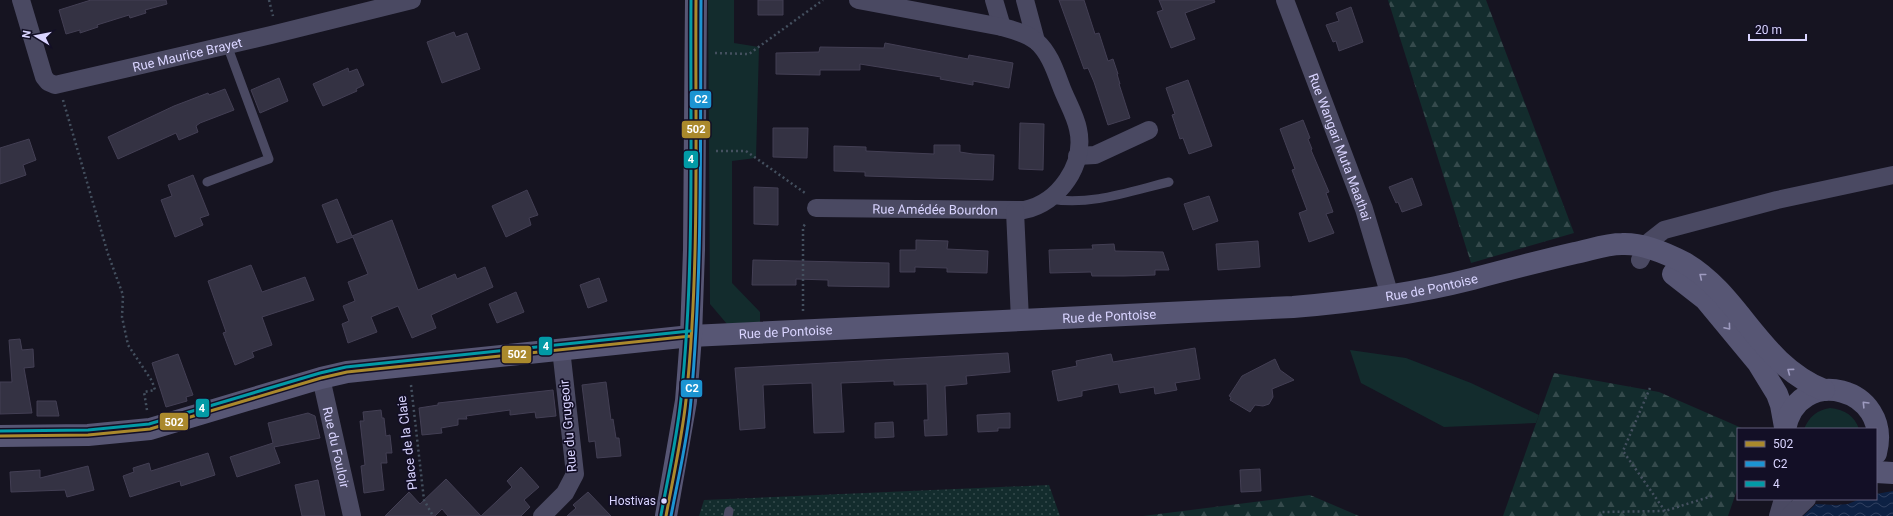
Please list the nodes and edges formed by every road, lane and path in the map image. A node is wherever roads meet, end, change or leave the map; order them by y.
1 (21, 0) edge
2 (412, 0) edge
3 (696, 0) edge
4 (823, 0) edge
5 (858, 0) edge
6 (994, 0) edge
7 (1025, 0) edge
8 (1285, 0) edge
9 (1002, 27) junction
10 (1036, 41) junction
11 (227, 45) junction
12 (696, 53) junction
13 (59, 84) junction
14 (1149, 130) dead end
15 (695, 150) junction
16 (1077, 156) junction
17 (1893, 175) edge
18 (207, 182) dead end
19 (1169, 182) dead end
20 (1051, 199) junction
21 (816, 208) junction
22 (1015, 211) junction
23 (1643, 253) junction
24 (1390, 296) junction
25 (1020, 320) junction
26 (802, 331) junction
27 (691, 336) junction
28 (561, 349) junction
29 (408, 365) junction
30 (321, 378) junction
31 (1650, 388) dead end
32 (1824, 390) junction
33 (1878, 426) junction
34 (1785, 428) edge
35 (150, 429) junction
36 (0, 436) edge
37 (1893, 442) edge
38 (1877, 449) edge
39 (1877, 472) edge
40 (1893, 473) edge
41 (1712, 496) dead end
42 (1783, 500) edge
43 (1806, 500) edge
44 (1665, 511) junction
45 (352, 516) edge
46 (433, 516) edge
47 (542, 516) edge
48 (666, 516) edge
49 (1600, 516) edge
50 (1778, 516) edge
51 (1789, 516) edge

1 - 13 street
2 - 11 street, Rue Maurice Brayet
3 - 12 street
4 - 12 path
5 - 9 street
6 - 9 street
7 - 10 street
8 - 24 street, Rue Wangari Muta Maathai
9 - 10 street
10 - 16 street
11 - 13 street, Rue Maurice Brayet
11 - 18 lane
12 - 15 street
13 - 35 path
14 - 16 street
15 - 21 path
15 - 27 street
16 - 20 street
17 - 23 street
19 - 20 lane
20 - 22 street, Rue Amédée Bourdon
21 - 22 street, Rue Amédée Bourdon
21 - 26 path
22 - 25 street
23 - 24 street, Rue de Pontoise
32 -> 23 street
23 -> 34 street
24 - 25 street, Rue de Pontoise
25 - 26 street, Rue de Pontoise
26 - 27 street, Rue de Pontoise
27 - 28 street, Rue de Pontoise
27 - 48 street
28 - 29 street, Rue de Pontoise
28 - 47 street, Rue du Grugeoir
29 - 30 street, Rue de Pontoise
29 - 46 path, Place de la Claie
30 - 35 street, Rue de Pontoise
30 - 45 street, Rue du Fouloir
31 - 44 path
33 -> 32 street
32 - 34 street
33 - 37 street
33 - 38 street
35 - 36 street, Rue de Pontoise
39 - 40 street
41 - 44 path
42 - 50 street
43 - 51 street
44 - 49 path

